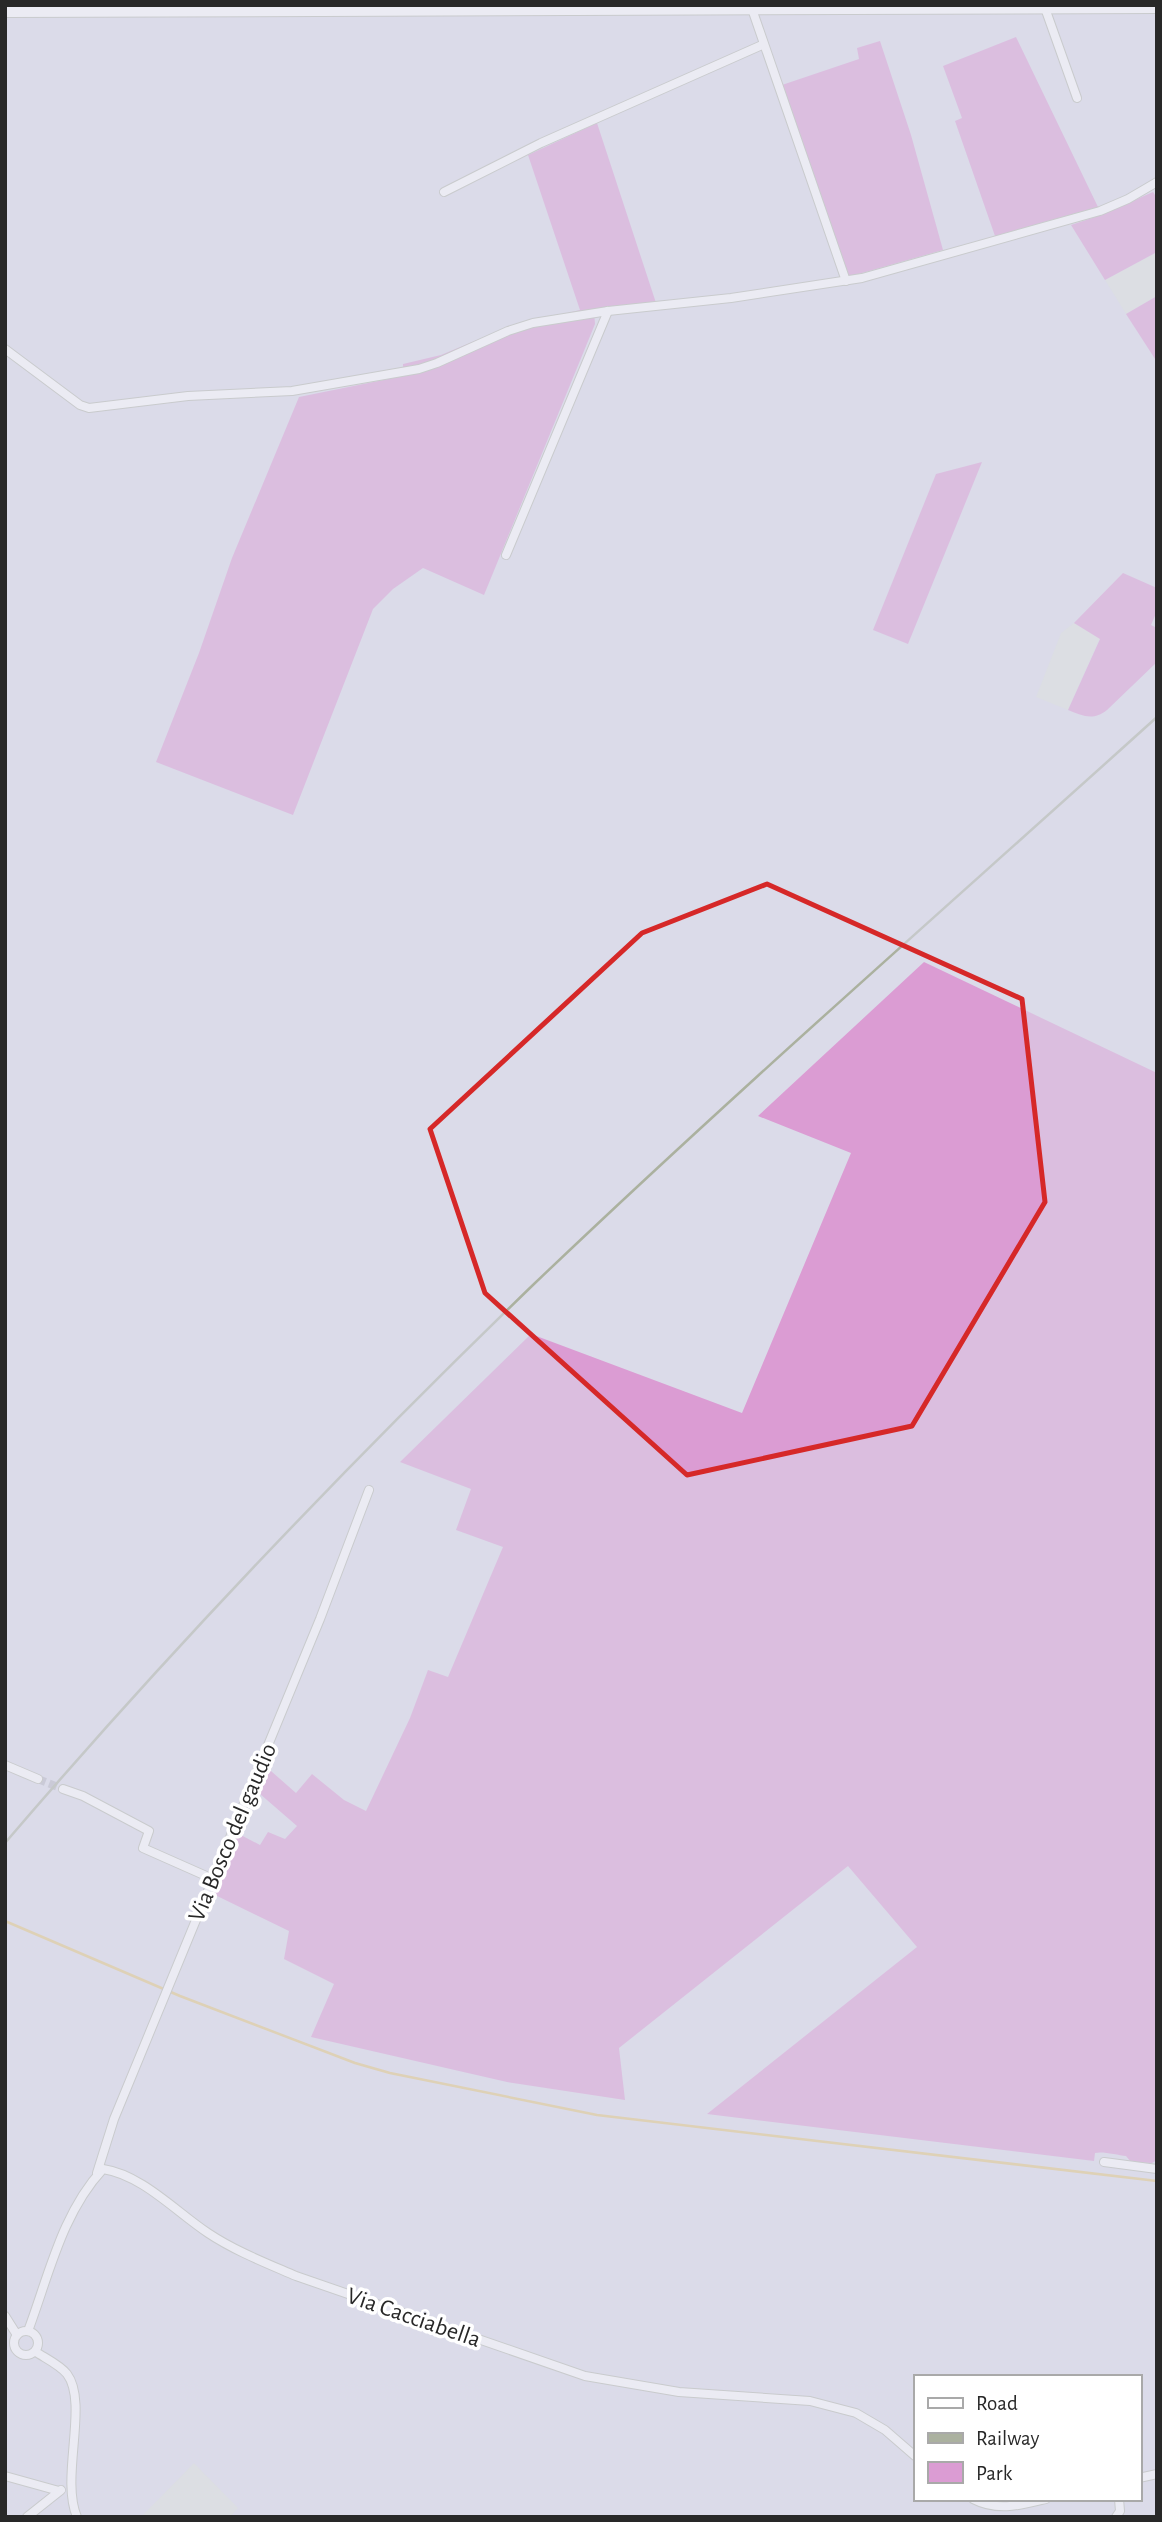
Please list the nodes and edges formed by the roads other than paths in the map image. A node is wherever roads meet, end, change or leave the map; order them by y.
1 (1101, 6) edge
2 (751, 7) edge
3 (1157, 7) edge
4 (378, 8) edge
5 (1045, 8) junction
6 (5, 11) edge
7 (762, 45) junction
8 (1077, 98) dead end
9 (1157, 182) edge
10 (444, 192) dead end
11 (846, 281) junction
12 (608, 311) junction
13 (5, 349) edge
14 (506, 555) dead end
15 (369, 1490) dead end
16 (5, 1765) edge
17 (38, 1779) tunnel mouth
18 (63, 1789) tunnel mouth
19 (213, 1879) junction
20 (1104, 2162) dead end
21 (1157, 2169) edge
22 (97, 2175) junction
23 (5, 2316) edge
24 (28, 2331) junction
25 (12, 2339) edge
26 (36, 2352) junction
27 (914, 2455) edge
28 (5, 2476) edge
29 (71, 2486) junction
30 (59, 2491) junction
31 (978, 2501) edge
32 (1038, 2501) edge
33 (27, 2517) edge
34 (77, 2517) edge

1 - 3 main road
1 - 5 main road
2 - 4 main road
2 - 5 main road
2 - 7 street
4 - 6 main road
5 - 8 street
7 - 10 street
7 - 11 street
9 - 11 street
11 - 12 street
12 - 13 street
12 - 14 street
15 - 19 street, Via Bosco del gaudio
16 - 17 street
18 - 19 street
19 - 22 street, Via Bosco del gaudio
20 - 21 street
22 - 24 street
22 - 27 street, Via Cacciabella
23 - 25 street
24 - 25 street
24 - 26 street
25 - 26 street
26 - 29 street
28 - 30 street
29 - 30 street
29 - 34 street
30 - 33 street
31 - 32 street

